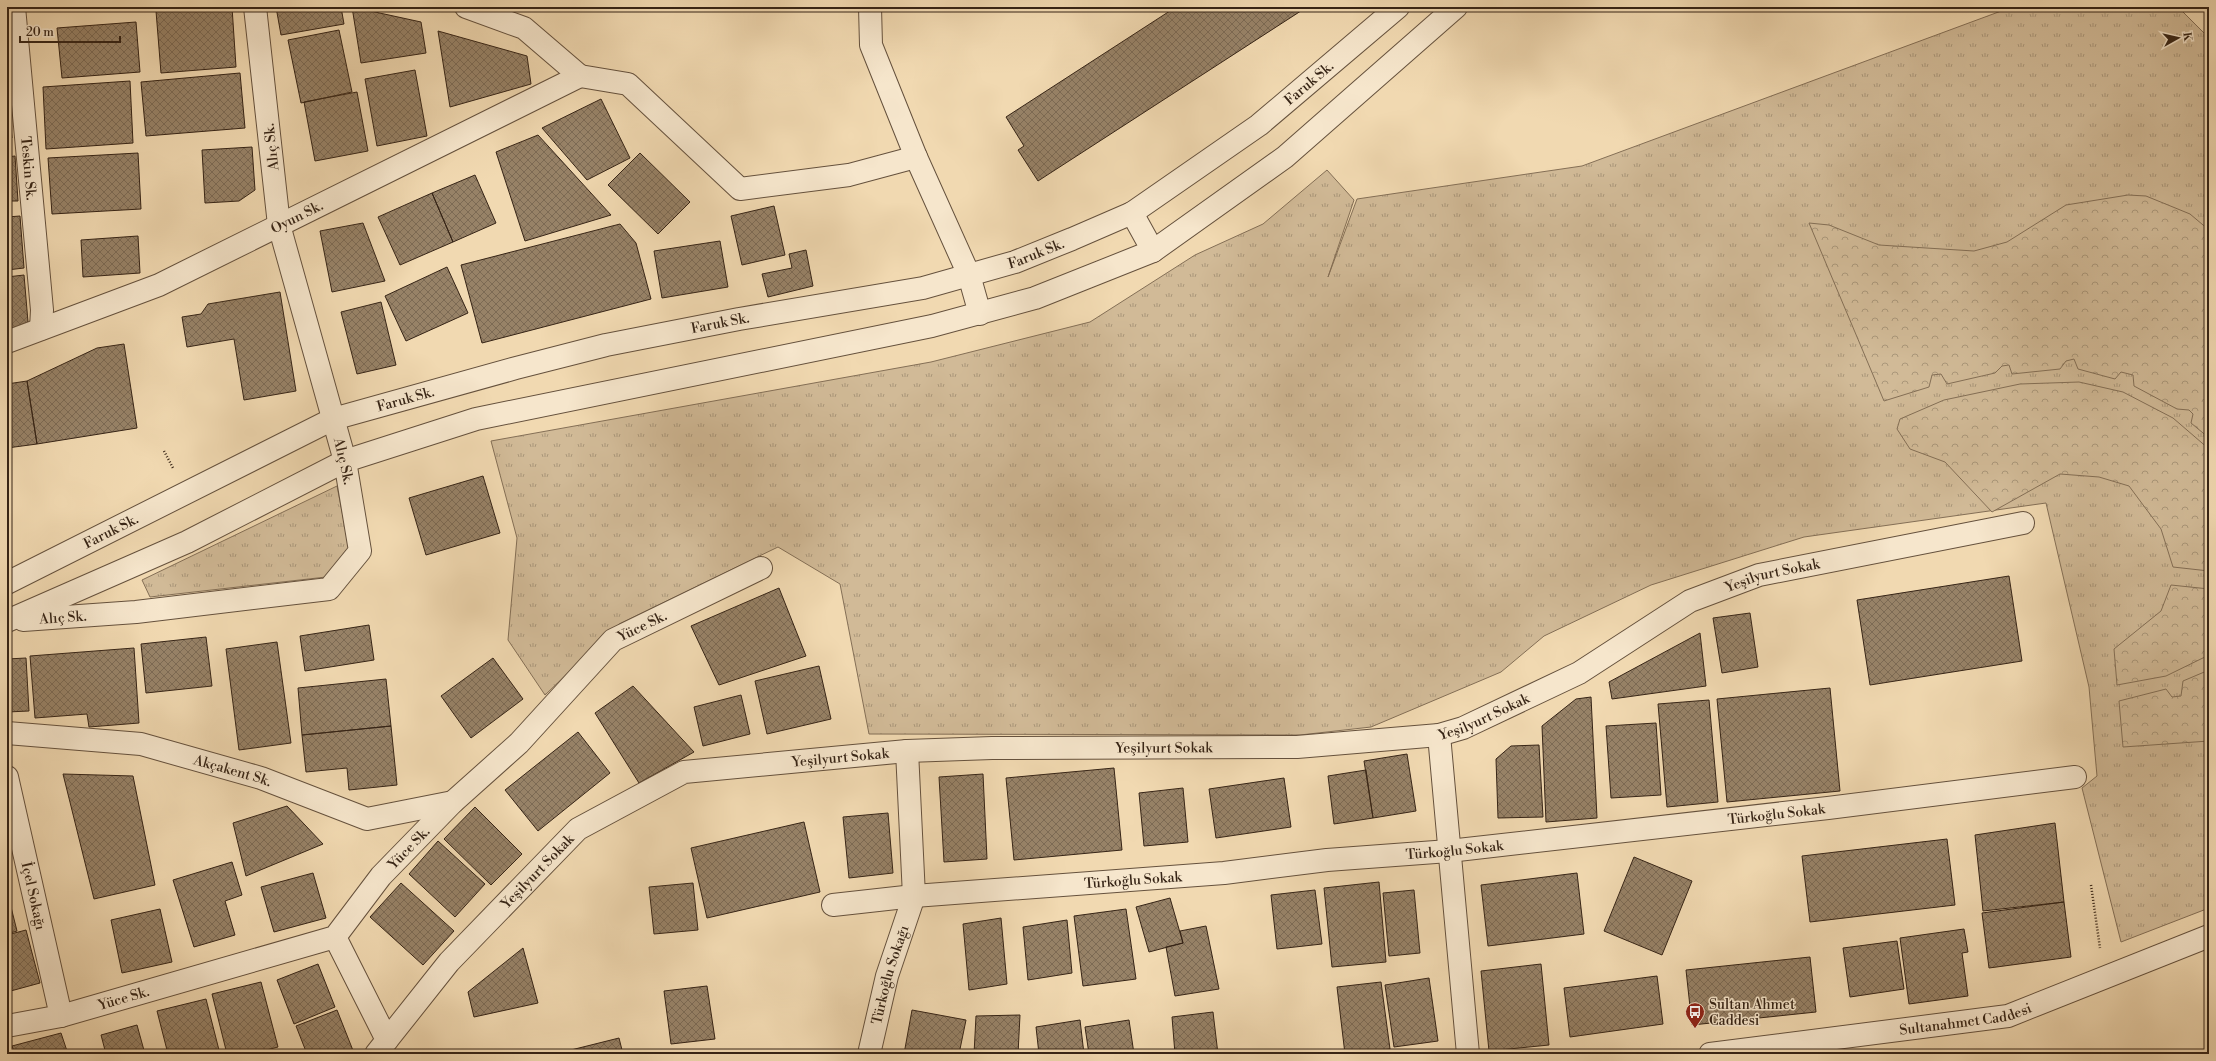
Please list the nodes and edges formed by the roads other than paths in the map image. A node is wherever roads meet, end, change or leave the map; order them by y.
1 (14, 7) edge
2 (255, 7) edge
3 (466, 7) edge
4 (870, 7) edge
5 (1398, 7) edge
6 (1456, 7) edge
7 (580, 76) junction
8 (916, 157) junction
9 (1132, 214) junction
10 (279, 225) junction
11 (1153, 251) junction
12 (969, 275) junction
13 (980, 314) junction
14 (41, 329) junction
15 (7, 342) edge
16 (333, 419) junction
17 (346, 461) junction
18 (2022, 523) dead end
19 (761, 568) dead end
20 (7, 583) edge
21 (7, 621) edge
22 (7, 733) edge
23 (1439, 735) junction
24 (907, 751) junction
25 (7, 777) edge
26 (2075, 777) dead end
27 (453, 802) junction
28 (1449, 851) junction
29 (914, 896) junction
30 (833, 905) dead end
31 (2209, 936) edge
32 (335, 938) junction
33 (61, 1016) junction
34 (7, 1026) edge
35 (382, 1047) edge
36 (869, 1054) edge
37 (1468, 1054) edge
38 (1710, 1054) edge

1 - 14 street, Teskin Sk.
2 - 10 street, Alıç Sk.
3 - 7 street
4 - 8 street
5 - 9 street, Faruk Sk.
6 - 11 street
7 - 8 street
7 - 10 street, Oyun Sk.
8 - 12 street
9 - 11 street
9 - 12 street, Faruk Sk.
10 - 14 street, Oyun Sk.
10 - 16 street, Alıç Sk.
11 - 13 street
12 - 13 street
12 - 16 street, Faruk Sk.
13 - 17 street
14 - 15 street, Oyun Sk.
16 - 17 street, Alıç Sk.
16 - 20 street, Faruk Sk.
17 - 21 street
17 - 21 street, Alıç Sk.
18 - 23 street, Yeşilyurt Sokak
19 - 27 street, Yüce Sk.
22 - 27 street, Akçakent Sk.
23 - 24 street, Yeşilyurt Sokak
23 - 28 street
24 - 29 street
24 - 35 street, Yeşilyurt Sokak
25 - 33 street, İçel Sokağı
26 - 28 street, Türkoğlu Sokak
27 - 32 street, Yüce Sk.
28 - 29 street, Türkoğlu Sokak
28 - 37 street
29 - 30 street, Türkoğlu Sokak
29 - 36 street, Türkoğlu Sokağı
31 - 38 street, Sultanahmet Caddesi
32 - 33 street, Yüce Sk.
32 - 35 street
33 - 34 street, Yüce Sk.

